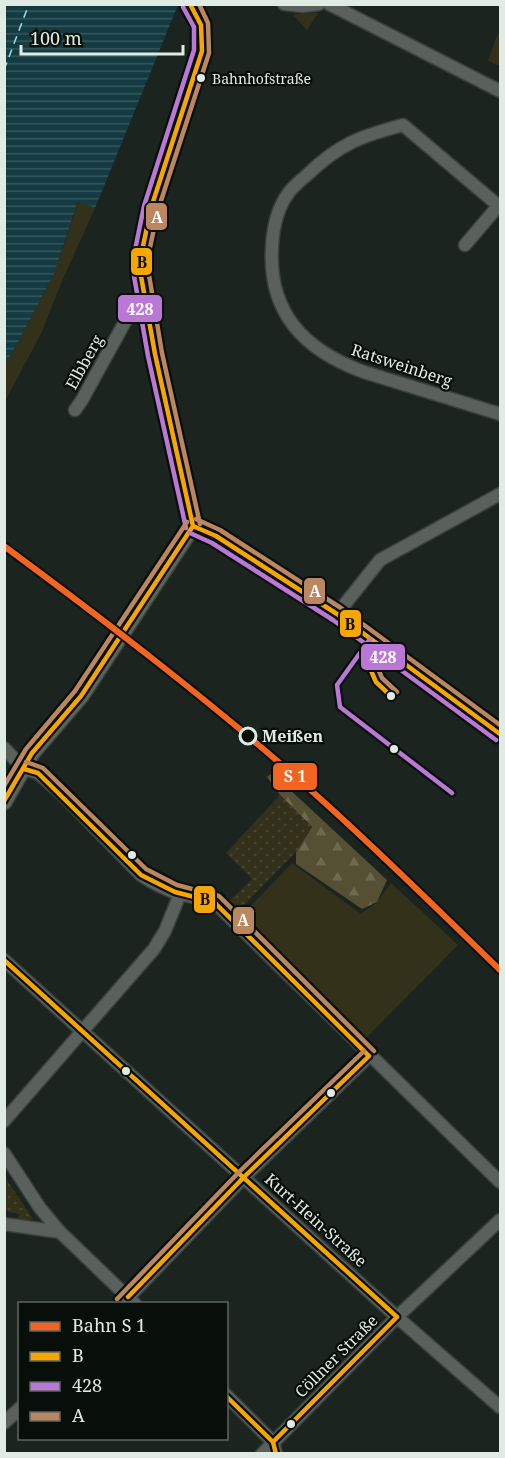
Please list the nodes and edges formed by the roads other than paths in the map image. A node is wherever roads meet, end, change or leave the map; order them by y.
1 (284, 4) edge
2 (319, 4) edge
3 (329, 4) edge
4 (192, 5) edge
5 (501, 91) edge
6 (500, 206) edge
7 (465, 245) dead end
8 (146, 306) junction
9 (75, 410) dead end
10 (501, 414) edge
11 (501, 494) edge
12 (337, 614) joint
13 (501, 734) edge
14 (4, 748) edge
15 (24, 769) junction
16 (4, 802) edge
17 (180, 894) junction
18 (4, 960) edge
19 (84, 1032) junction
20 (369, 1056) junction
21 (4, 1121) edge
22 (4, 1153) edge
23 (244, 1177) junction
24 (501, 1182) edge
25 (501, 1220) edge
26 (4, 1224) edge
27 (60, 1232) junction
28 (128, 1301) edge
29 (397, 1317) junction
30 (228, 1397) edge
31 (499, 1405) edge
32 (18, 1410) edge
33 (4, 1423) edge
34 (275, 1448) edge
35 (262, 1454) edge

1 - 2 street
3 - 5 street
4 - 8 main road
6 - 7 street
6 - 10 street, Ratsweinberg
8 - 9 street, Elbberg
8 - 15 main road
11 - 12 street
12 - 13 main road
14 - 15 street
15 - 16 main road
15 - 17 street
17 - 19 street
17 - 20 street
18 - 19 street, Kurt-Hein-Straße
19 - 21 street
19 - 23 street, Kurt-Hein-Straße
20 - 23 street
20 - 24 street
22 - 27 street
23 - 28 street
23 - 29 street, Kurt-Hein-Straße
25 - 29 street, Cöllner Straße
26 - 27 street
27 - 28 street
29 - 31 street, Kurt-Hein-Straße
29 - 34 street, Cöllner Straße
30 - 34 street
32 - 33 street
34 - 35 street, Cöllner Straße

